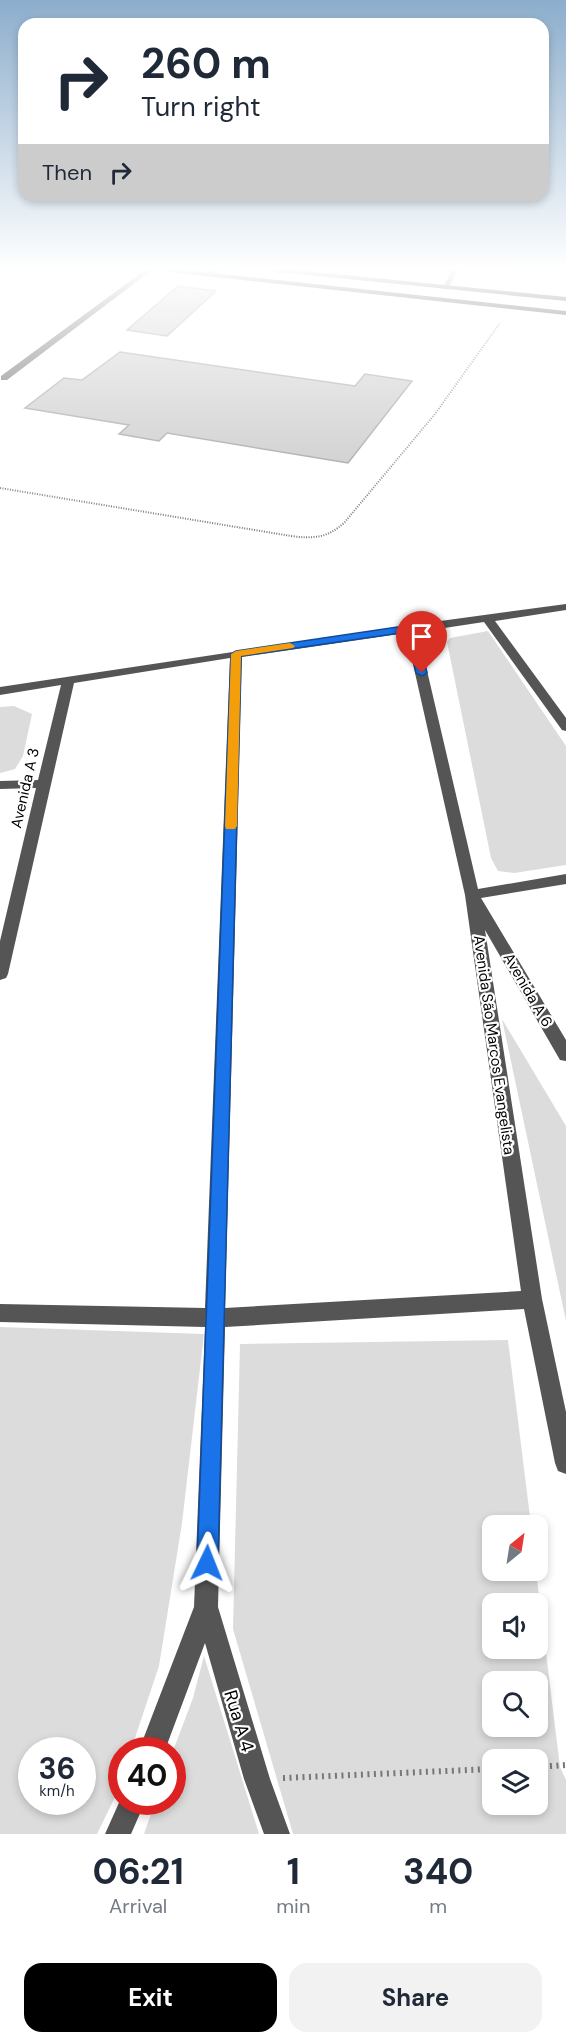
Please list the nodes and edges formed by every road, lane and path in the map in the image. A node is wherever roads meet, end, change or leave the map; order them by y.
1 (34, 356) edge
2 (476, 356) edge
3 (4, 378) dead end
4 (0, 489) edge
5 (566, 607) edge
6 (488, 619) junction
7 (411, 628) junction
8 (236, 654) junction
9 (68, 681) junction
10 (0, 691) edge
11 (566, 727) edge
12 (43, 784) junction
13 (0, 785) edge
14 (566, 879) edge
15 (472, 895) junction
16 (7, 907) edge
17 (0, 974) edge
18 (566, 1055) edge
19 (532, 1299) junction
20 (0, 1313) edge
21 (216, 1318) junction
22 (566, 1463) edge
23 (206, 1607) junction
24 (157, 1737) edge
25 (566, 1766) edge
26 (548, 1767) edge
27 (482, 1769) edge
28 (257, 1779) junction
29 (126, 1815) edge
30 (118, 1834) edge
31 (278, 1834) edge

1 - 3 street
2 - 4 path
5 - 6 street
6 - 7 street
6 - 11 street
7 - 8 street
7 - 15 street, Avenida São Marcos Evangelista
8 - 9 street
8 - 21 street, Rua A 4
9 - 10 street
9 - 12 street, Avenida A 3
12 - 13 street
12 - 16 street, Avenida A 3
14 - 15 street
15 - 18 street, Avenida A 6
15 - 19 street, Avenida São Marcos Evangelista
16 - 17 street, Avenida A 3
19 - 21 street
19 - 22 street, Avenida São Marcos Evangelista
20 - 21 street
21 - 23 street, Rua A 4
23 - 24 street, Rua A 4
23 - 28 street, Rua A 4
25 - 26 path
27 - 28 path
28 - 31 street, Rua A 4
29 - 30 street

